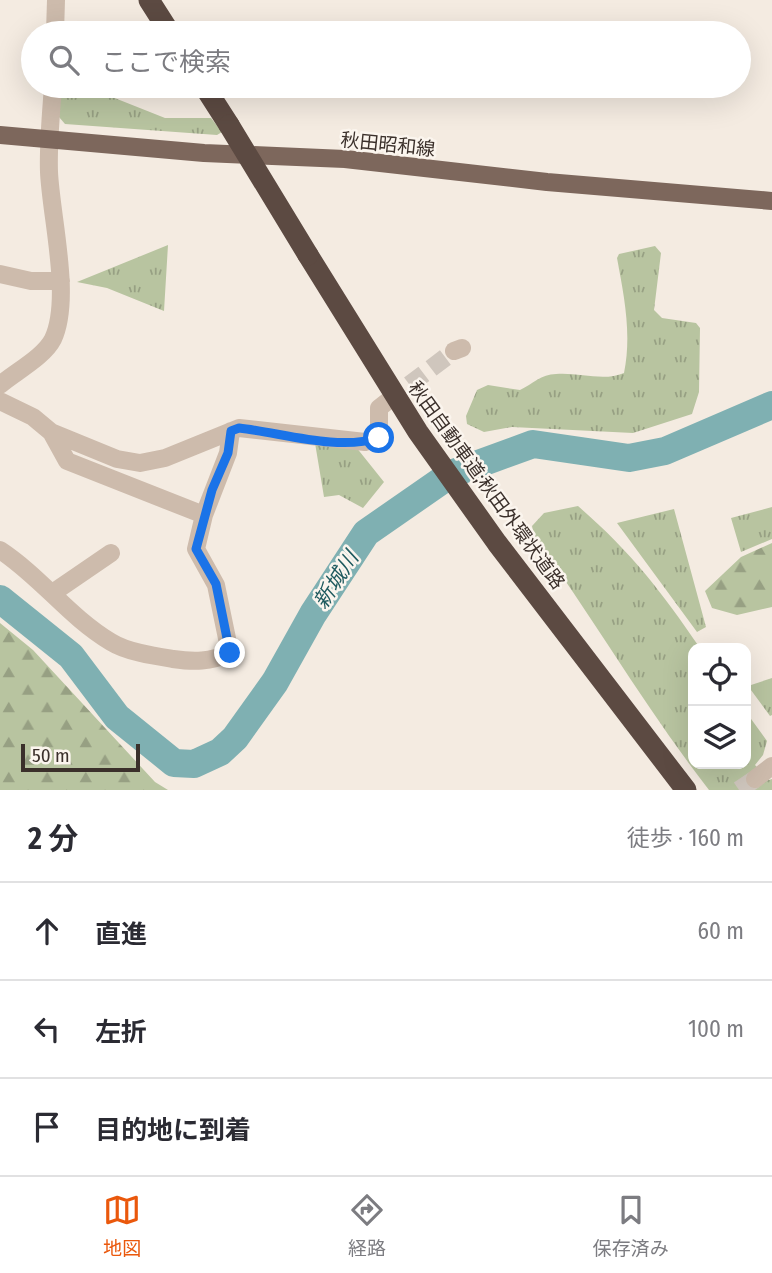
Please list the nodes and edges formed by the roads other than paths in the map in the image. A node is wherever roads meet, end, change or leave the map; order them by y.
1 (56, 0) edge
2 (149, 0) edge
3 (55, 21) edge
4 (162, 21) edge
5 (52, 98) edge
6 (212, 98) edge
7 (0, 135) edge
8 (50, 139) junction
9 (772, 201) edge
10 (0, 275) edge
11 (61, 281) junction
12 (0, 385) edge
13 (0, 401) edge
14 (388, 401) tunnel mouth
15 (231, 431) junction
16 (51, 432) junction
17 (204, 515) junction
18 (0, 550) edge
19 (111, 554) dead end
20 (54, 592) junction
21 (772, 766) edge
22 (755, 779) tunnel mouth
23 (686, 790) edge

1 - 3 street
2 - 4 highway
5 - 8 street
6 - 23 highway, 秋田自動車道;秋田外環状道路, bridge
7 - 8 main road, 秋田昭和線
8 - 9 main road, 秋田昭和線
8 - 11 street
10 - 11 street
11 - 12 street
13 - 16 street
14 - 15 street
15 - 16 street
15 - 17 street
16 - 17 street
17 - 20 street
18 - 20 street
19 - 20 street
21 - 22 street

